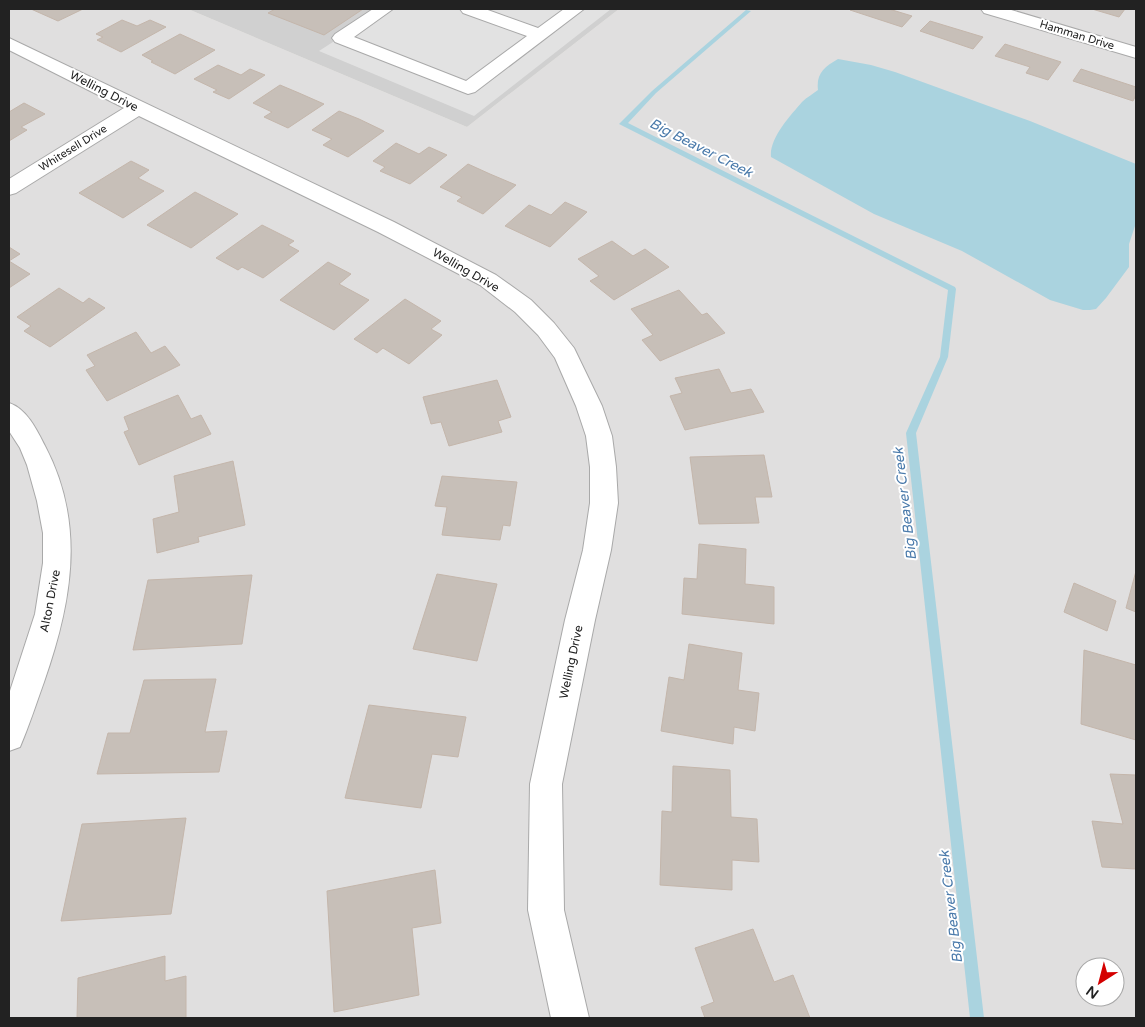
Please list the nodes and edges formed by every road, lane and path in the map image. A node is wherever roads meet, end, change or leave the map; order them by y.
1 (384, 9) edge
2 (469, 9) edge
3 (575, 9) edge
4 (990, 9) edge
5 (540, 35) junction
6 (9, 43) edge
7 (1136, 53) edge
8 (138, 108) junction
9 (9, 188) edge
10 (9, 413) edge
11 (9, 736) edge
12 (570, 1018) edge

1 - 5 street
2 - 5 street
3 - 5 street
4 - 7 street, Hamman Drive
6 - 8 street, Welling Drive
8 - 9 street, Whitesell Drive
8 - 12 street, Welling Drive
10 - 11 street, Alton Drive

